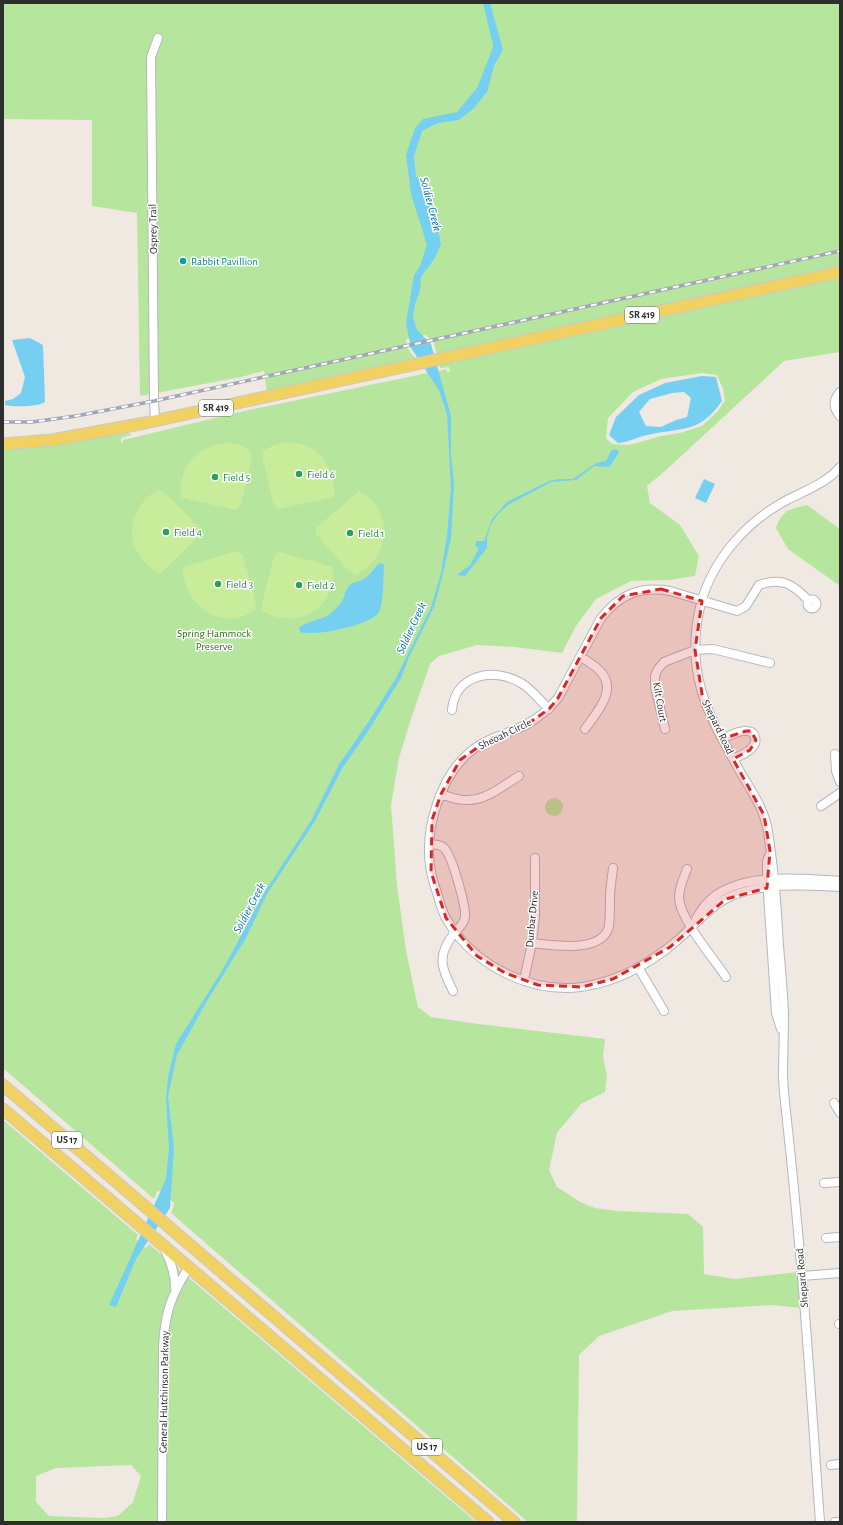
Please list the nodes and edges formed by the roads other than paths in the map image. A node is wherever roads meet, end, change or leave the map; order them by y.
1 (158, 38) dead end
2 (840, 272) edge
3 (840, 392) edge
4 (840, 416) edge
5 (155, 421) junction
6 (3, 444) edge
7 (838, 472) edge
8 (702, 600) junction
9 (809, 600) dead end
10 (695, 650) junction
11 (581, 657) junction
12 (770, 663) dead end
13 (549, 709) junction
14 (452, 710) dead end
15 (585, 729) dead end
16 (665, 729) dead end
17 (722, 739) junction
18 (835, 754) dead end
19 (733, 759) junction
20 (519, 776) dead end
21 (840, 782) edge
22 (840, 793) edge
23 (441, 794) junction
24 (821, 806) dead end
25 (430, 844) junction
26 (535, 858) dead end
27 (613, 868) dead end
28 (687, 869) dead end
29 (771, 878) junction
30 (840, 881) edge
31 (771, 887) junction
32 (840, 887) edge
33 (692, 927) junction
34 (455, 932) junction
35 (532, 942) junction
36 (638, 967) junction
37 (726, 977) dead end
38 (524, 980) junction
39 (453, 991) dead end
40 (664, 1011) dead end
41 (3, 1085) edge
42 (834, 1103) dead end
43 (3, 1109) edge
44 (840, 1113) edge
45 (840, 1182) edge
46 (824, 1183) dead end
47 (179, 1236) junction
48 (840, 1237) edge
49 (826, 1238) dead end
50 (160, 1243) junction
51 (189, 1267) junction
52 (221, 1271) junction
53 (840, 1273) edge
54 (802, 1276) junction
55 (174, 1291) junction
56 (840, 1464) edge
57 (831, 1465) dead end
58 (162, 1522) edge
59 (488, 1522) edge
60 (514, 1522) edge
61 (820, 1522) edge
62 (836, 1522) edge
63 (840, 1522) edge

1 - 5 street, Osprey Trail
2 - 5 main road, SR 419
3 - 4 street
5 - 6 main road, SR 419
7 - 8 street, Shepard Road
8 - 9 street, Sheoah Circle
8 - 10 street, Shepard Road
8 - 11 street, Sheoah Circle
10 - 12 street, Kilt Court
10 - 16 street, Kilt Court
10 - 17 street, Shepard Road
11 - 13 street, Sheoah Circle
11 - 15 street
13 - 14 street
13 - 23 street, Sheoah Circle
17 - 19 street, Shepard Road
17 - 19 street
18 - 21 street
19 - 29 street, Shepard Road
20 - 23 street
22 - 24 street
23 - 25 street, Sheoah Circle
25 - 34 street, Sheoah Circle
25 - 34 street
26 - 35 street, Dunbar Drive
27 - 35 street
28 - 33 street
29 - 30 street, Sheoah Circle
29 - 31 street, Shepard Road
29 - 33 street, Sheoah Circle
31 - 32 street, Sheoah Circle
31 - 33 street, Sheoah Circle
31 - 54 street, Shepard Road
33 - 36 street, Sheoah Circle
33 - 37 street
34 - 38 street, Sheoah Circle
34 - 39 street
35 - 38 street, Dunbar Drive
36 - 38 street, Sheoah Circle
36 - 40 street
41 - 47 main road, US 17
42 - 44 street
43 - 50 main road, US 17
45 - 46 street
47 - 51 main road
47 - 52 main road, US 17
48 - 49 street
50 - 51 main road, US 17
50 - 55 street
51 - 52 main road
51 - 55 street, General Hutchinson Parkway
51 - 59 main road, US 17
52 - 60 main road, US 17
53 - 54 street
54 - 61 street, Shepard Road
55 - 58 street, General Hutchinson Parkway
56 - 57 street
62 - 63 street

